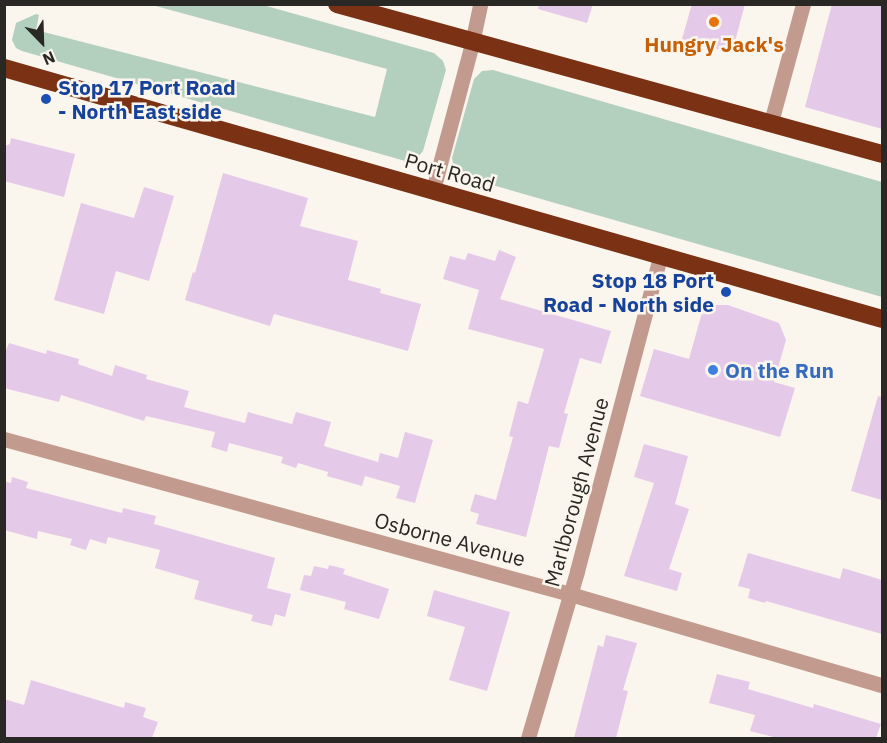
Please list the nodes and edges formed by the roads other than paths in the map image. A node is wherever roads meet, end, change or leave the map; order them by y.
1 (337, 4) edge
2 (480, 4) edge
3 (803, 4) edge
4 (472, 43) junction
5 (4, 68) edge
6 (771, 122) junction
7 (882, 154) edge
8 (433, 190) junction
9 (660, 256) junction
10 (882, 319) edge
11 (4, 439) edge
12 (570, 594) junction
13 (882, 685) edge
14 (528, 738) edge

1 - 4 highway
2 - 4 street
3 - 6 street
4 - 6 highway
4 - 8 street
5 - 8 highway, Port Road
6 - 7 highway
8 - 9 highway, Port Road
9 - 10 highway, Port Road
9 - 12 street, Marlborough Avenue
11 - 12 street, Osborne Avenue
12 - 13 street, Osborne Avenue
12 - 14 street, Marlborough Avenue

